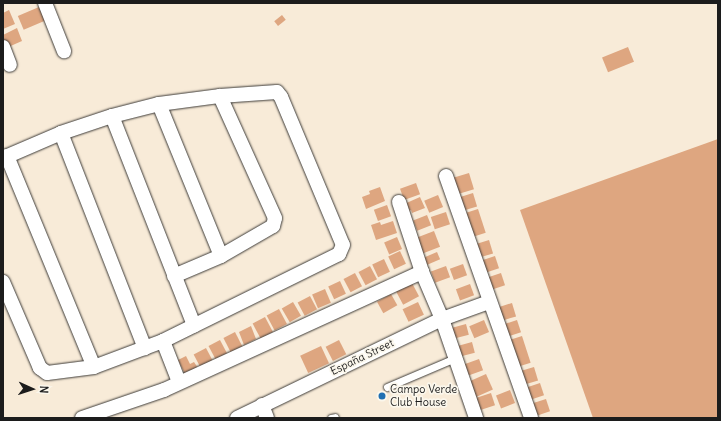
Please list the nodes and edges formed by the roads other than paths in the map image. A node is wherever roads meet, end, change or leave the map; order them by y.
1 (45, 3) edge
2 (3, 47) edge
3 (64, 52) dead end
4 (10, 65) dead end
5 (220, 96) junction
6 (159, 104) junction
7 (112, 116) junction
8 (61, 133) junction
9 (5, 157) edge
10 (446, 176) dead end
11 (399, 202) dead end
12 (221, 256) junction
13 (422, 272) junction
14 (174, 276) junction
15 (3, 282) edge
16 (489, 302) junction
17 (442, 319) junction
18 (194, 325) junction
19 (163, 341) junction
20 (145, 348) junction
21 (455, 358) junction
22 (94, 367) junction
23 (180, 382) junction
24 (387, 387) dead end
25 (265, 412) edge
26 (82, 418) edge
27 (237, 418) edge
28 (476, 418) edge
29 (531, 418) edge

1 - 3 street
2 - 4 street
5 - 6 street
5 - 12 street
5 - 18 street
6 - 7 street
6 - 12 street
7 - 8 street
7 - 14 street
8 - 9 street
8 - 20 street
9 - 22 street
10 - 16 street
11 - 13 street
12 - 14 street
13 - 17 street
13 - 23 street
14 - 18 street
15 - 22 street
16 - 17 street, España Street
16 - 29 street
17 - 21 street
17 - 25 street, España Street
18 - 19 street
19 - 20 street
19 - 23 street
20 - 22 street
21 - 24 lane
21 - 28 street
23 - 26 street
25 - 27 street, España Street

